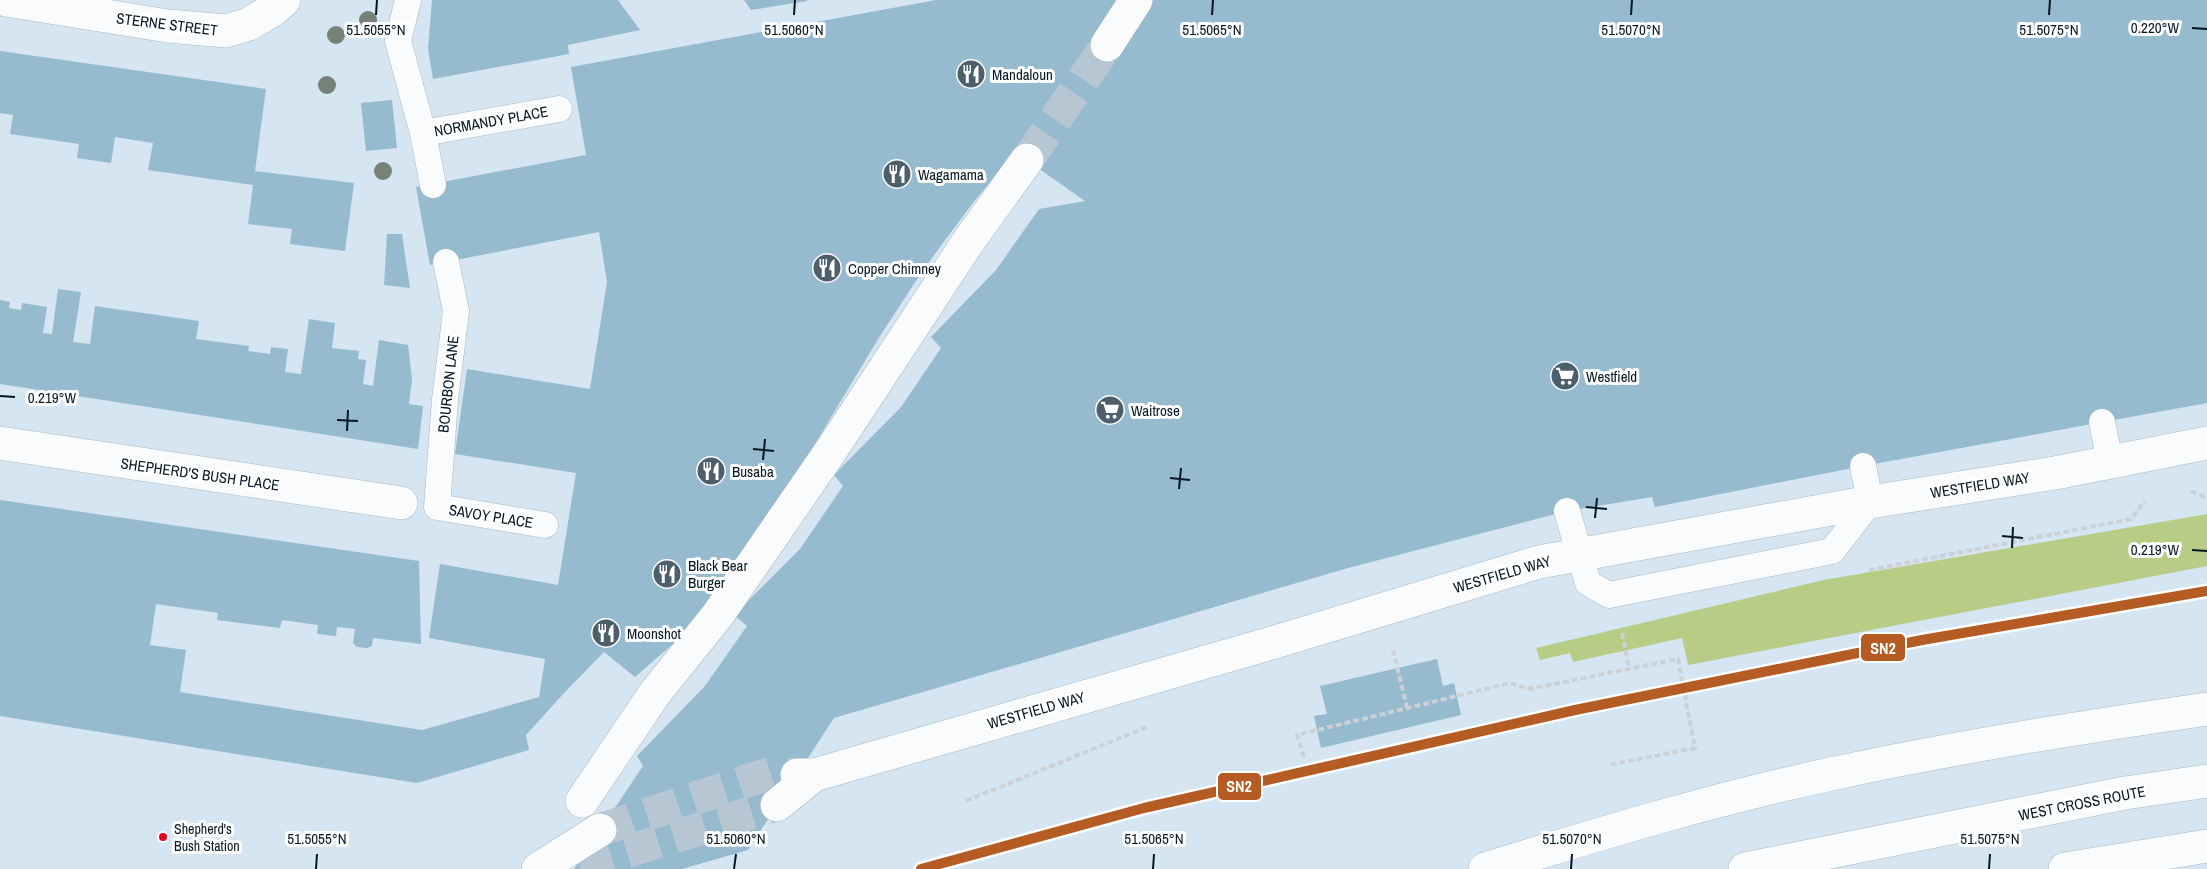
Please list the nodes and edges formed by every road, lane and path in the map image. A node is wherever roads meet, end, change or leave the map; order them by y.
1 (6, 0) edge
2 (284, 0) edge
3 (408, 0) edge
4 (1136, 0) edge
5 (1107, 45) tunnel mouth
6 (559, 109) dead end
7 (423, 133) junction
8 (1028, 160) tunnel mouth
9 (434, 185) dead end
10 (447, 262) dead end
11 (2102, 422) dead end
12 (0, 443) edge
13 (2207, 443) edge
14 (2110, 462) junction
15 (1863, 466) dead end
16 (2182, 491) dead end
17 (2149, 495) dead end
18 (2207, 498) edge
19 (1870, 502) junction
20 (401, 503) dead end
21 (437, 507) joint
22 (1567, 511) dead end
23 (545, 525) dead end
24 (1579, 555) junction
25 (1862, 571) dead end
26 (1620, 627) dead end
27 (1393, 649) dead end
28 (1629, 669) junction
29 (1407, 708) junction
30 (2207, 709) edge
31 (1151, 726) dead end
32 (1304, 757) dead end
33 (1608, 765) dead end
34 (2207, 781) edge
35 (582, 801) dead end
36 (966, 801) dead end
37 (777, 805) tunnel mouth
38 (600, 830) tunnel mouth
39 (2207, 846) edge
40 (579, 862) tunnel mouth
41 (539, 868) edge
42 (1485, 869) edge
43 (1745, 869) edge
44 (2065, 869) edge

1 - 2 main road, STERNE STREET
3 - 7 lane
4 - 5 main road
6 - 7 lane, NORMANDY PLACE
7 - 9 lane
8 - 35 main road
10 - 21 lane, BOURBON LANE
11 - 14 lane
12 - 20 main road, SHEPHERD'S BUSH PLACE
13 - 14 main road, WESTFIELD WAY
14 - 19 main road, WESTFIELD WAY
15 - 19 lane
16 - 18 path
17 - 25 path
19 - 24 main road, WESTFIELD WAY
19 - 24 lane
21 - 23 lane, SAVOY PLACE
22 - 24 lane
24 - 37 main road, WESTFIELD WAY
26 - 28 path
27 - 29 path
28 - 29 path
28 - 33 path
29 - 32 path
30 - 42 main road
31 - 36 path
34 - 43 main road, WEST CROSS ROUTE
38 - 41 main road
39 - 44 main road
40 - 41 main road

